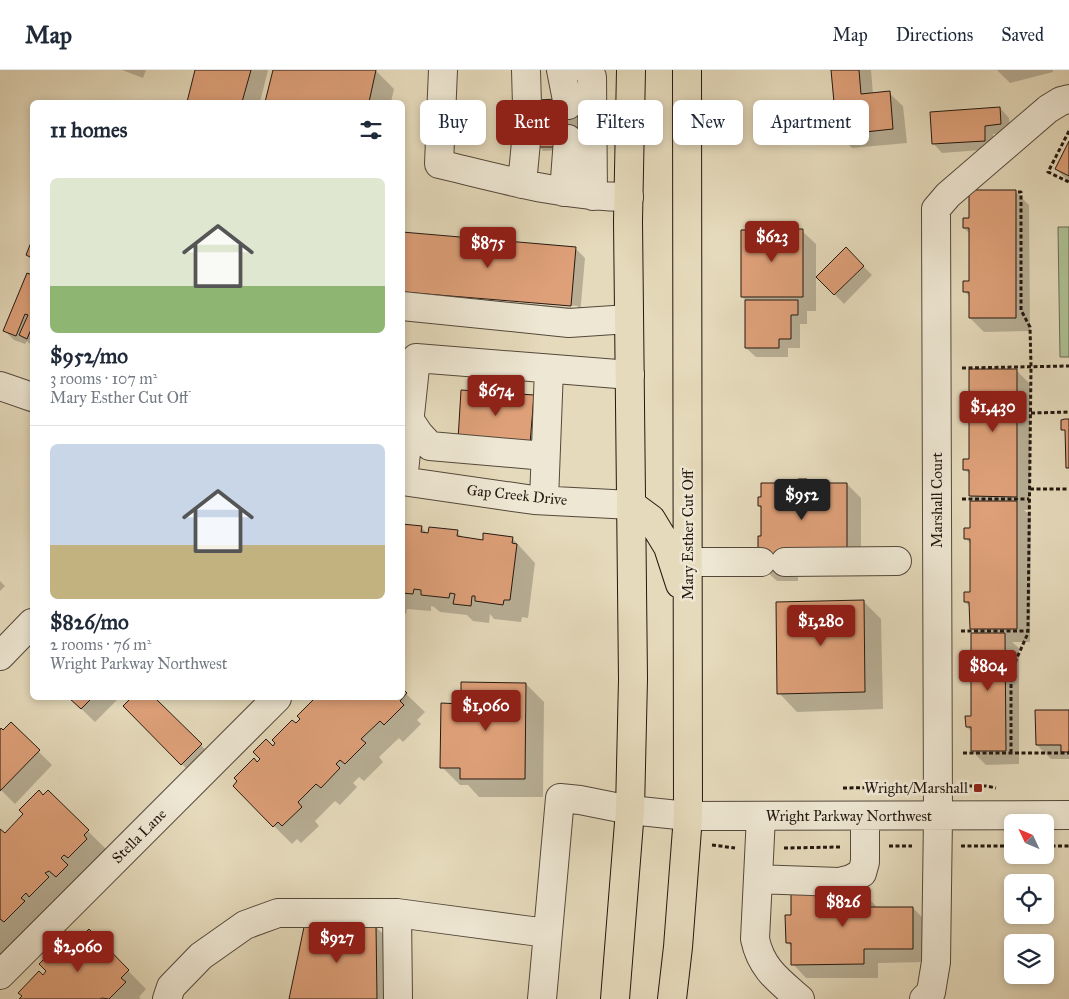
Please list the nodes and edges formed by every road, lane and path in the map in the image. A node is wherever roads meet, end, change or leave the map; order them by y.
1 (443, 70) edge
2 (526, 70) edge
3 (561, 70) edge
4 (588, 70) edge
5 (631, 70) edge
6 (687, 70) edge
7 (1069, 99) edge
8 (527, 100) tunnel mouth
9 (567, 100) tunnel mouth
10 (1069, 131) edge
11 (526, 145) tunnel mouth
12 (567, 145) tunnel mouth
13 (1069, 182) edge
14 (522, 184) junction
15 (564, 192) junction
16 (1016, 192) dead end
17 (593, 196) junction
18 (628, 197) junction
19 (405, 306) edge
20 (629, 319) junction
21 (1031, 366) junction
22 (1069, 366) edge
23 (937, 368) junction
24 (548, 369) junction
25 (630, 375) junction
26 (0, 386) edge
27 (30, 396) edge
28 (1069, 412) edge
29 (1030, 413) junction
30 (409, 419) junction
31 (545, 456) junction
32 (405, 460) edge
33 (405, 481) edge
34 (1030, 489) junction
35 (1069, 489) edge
36 (953, 499) dead end
37 (1029, 499) junction
38 (544, 500) junction
39 (632, 505) junction
40 (897, 561) dead end
41 (688, 562) junction
42 (688, 606) junction
43 (30, 625) edge
44 (956, 631) dead end
45 (1028, 631) junction
46 (0, 656) edge
47 (275, 700) edge
48 (938, 753) junction
49 (1011, 753) junction
50 (1069, 753) edge
51 (630, 810) junction
52 (1069, 815) edge
53 (688, 816) junction
54 (761, 816) junction
55 (865, 816) junction
56 (938, 816) junction
57 (686, 844) junction
58 (938, 846) junction
59 (1004, 846) edge
60 (1054, 846) edge
61 (1069, 846) edge
62 (865, 847) junction
63 (759, 849) junction
64 (758, 879) junction
65 (397, 913) junction
66 (547, 933) junction
67 (0, 975) edge
68 (167, 999) edge
69 (398, 999) edge
70 (542, 999) edge
71 (615, 999) edge
72 (672, 999) edge
73 (800, 999) edge
74 (924, 999) edge

1 - 14 street
2 - 8 street
3 - 9 street
4 - 17 street
5 - 18 main road
6 - 41 main road, Mary Esther Cut Off
7 - 23 street, Marshall Court
10 - 13 path
11 - 14 street
12 - 15 street
14 - 15 street
15 - 17 street
16 - 21 path
17 - 18 street
18 - 20 main road
19 - 20 street
20 - 25 main road
21 - 22 path
21 - 23 path
21 - 29 path
23 - 48 street, Marshall Court
24 - 25 street
24 - 30 street
24 - 31 street
25 - 39 main road
26 - 27 street
28 - 29 path
29 - 34 path
30 - 31 street
30 - 32 street
31 - 38 street
33 - 38 street, Gap Creek Drive
34 - 35 path
34 - 37 path
36 - 37 path
37 - 45 path
38 - 39 street, Gap Creek Drive
39 - 42 main road
39 - 51 main road
40 - 41 street
41 - 42 main road, Mary Esther Cut Off
42 - 53 main road, Mary Esther Cut Off
43 - 46 street
44 - 45 path
45 - 49 path
47 - 67 street, Stella Lane
48 - 49 path
48 - 56 street, Marshall Court
49 - 50 path
51 - 53 street, Wright Parkway Northwest
51 - 66 street, Wright Parkway Northwest
51 - 71 main road
52 - 56 street, Wright Parkway Northwest
53 - 54 street, Wright Parkway Northwest
53 - 57 main road, Mary Esther Cut Off
54 - 55 street, Wright Parkway Northwest
54 - 63 street
55 - 56 street, Wright Parkway Northwest
55 - 62 street
56 - 58 street, Marshall Court
57 - 63 path
57 - 72 main road, Mary Esther Cut Off
58 - 59 path
58 - 62 path
58 - 74 street, Marshall Court
60 - 61 path
62 - 63 path
62 - 64 street
63 - 64 street
64 - 73 street
65 - 66 street
65 - 68 street
65 - 69 street
66 - 70 street

